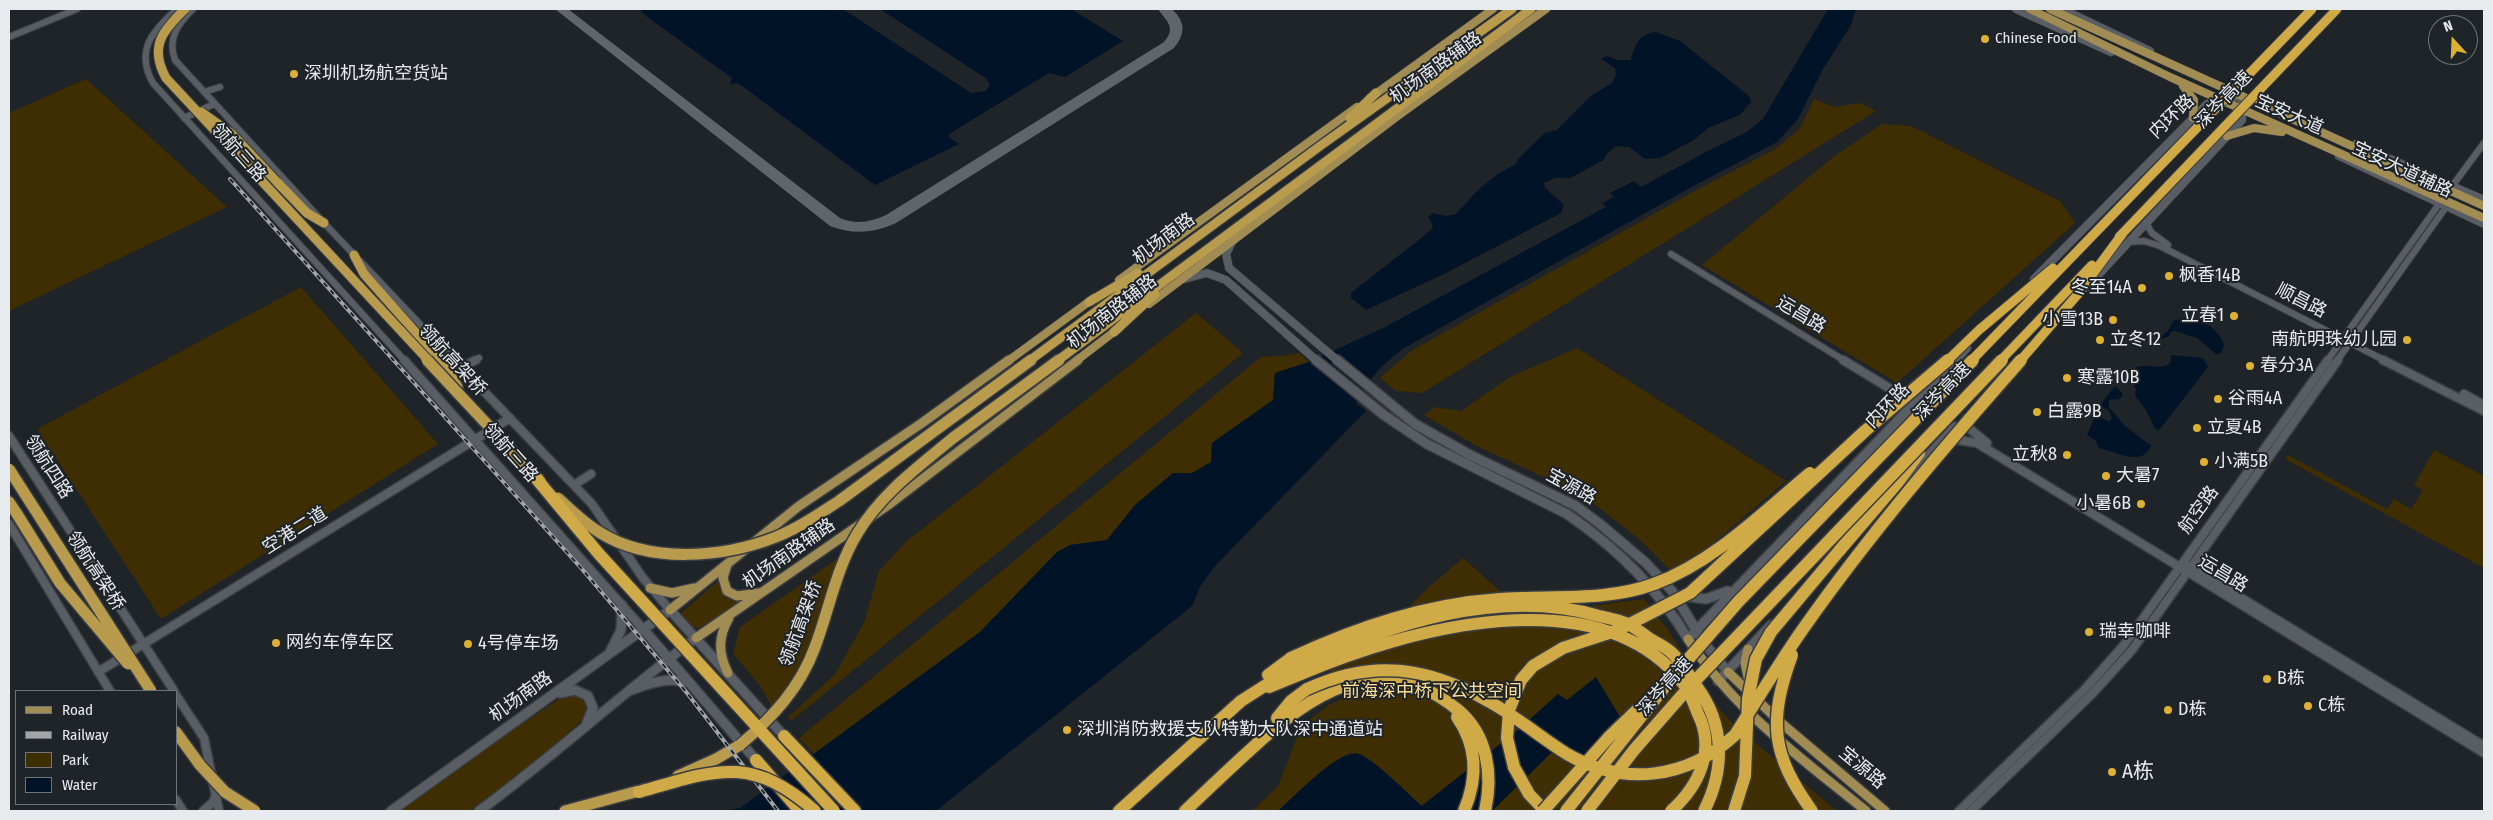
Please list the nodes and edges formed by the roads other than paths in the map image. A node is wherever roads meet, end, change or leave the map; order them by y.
1 (77, 9) edge
2 (177, 9) edge
3 (186, 9) edge
4 (193, 9) edge
5 (1492, 9) edge
6 (1507, 9) edge
7 (1512, 9) edge
8 (1531, 9) edge
9 (1546, 9) edge
10 (2016, 9) edge
11 (2030, 9) edge
12 (2050, 9) edge
13 (2062, 9) edge
14 (2312, 9) edge
15 (2337, 9) edge
16 (1538, 11) edge
17 (166, 19) junction
18 (183, 19) junction
19 (1483, 30) junction
20 (1494, 36) junction
21 (9, 37) edge
22 (2183, 69) junction
23 (2157, 71) junction
24 (2170, 77) junction
25 (220, 87) dead end
26 (204, 92) junction
27 (1376, 93) junction
28 (2242, 96) junction
29 (2221, 100) junction
30 (214, 104) junction
31 (194, 108) junction
32 (2242, 110) junction
33 (184, 118) junction
34 (2193, 118) junction
35 (2308, 125) junction
36 (2227, 136) junction
37 (2308, 140) junction
38 (2484, 143) edge
39 (1320, 146) junction
40 (2453, 186) junction
41 (2484, 200) edge
42 (2443, 206) junction
43 (2484, 206) edge
44 (2484, 218) edge
45 (324, 222) junction
46 (2146, 223) junction
47 (2484, 224) edge
48 (2100, 230) junction
49 (1241, 234) junction
50 (2126, 237) junction
51 (1184, 246) junction
52 (1671, 254) dead end
53 (354, 255) junction
54 (1199, 255) junction
55 (1234, 273) junction
56 (1226, 280) junction
57 (1174, 285) junction
58 (1089, 302) junction
59 (1114, 332) junction
60 (2347, 338) junction
61 (479, 358) dead end
62 (462, 367) junction
63 (464, 399) junction
64 (1913, 403) junction
65 (2484, 405) edge
66 (2484, 411) edge
67 (1966, 415) junction
68 (510, 418) junction
69 (1944, 418) junction
70 (1865, 431) junction
71 (9, 436) edge
72 (953, 438) joint
73 (476, 439) junction
74 (1940, 443) junction
75 (9, 469) edge
76 (590, 474) dead end
77 (535, 477) junction
78 (574, 484) junction
79 (839, 501) joint
80 (9, 502) edge
81 (9, 524) edge
82 (727, 564) junction
83 (2184, 567) junction
84 (704, 584) junction
85 (650, 588) junction
86 (1735, 588) junction
87 (1672, 591) junction
88 (764, 592) junction
89 (622, 605) junction
90 (670, 610) junction
91 (737, 610) junction
92 (1696, 629) junction
93 (644, 630) junction
94 (1802, 630) junction
95 (696, 638) junction
96 (1688, 639) junction
97 (143, 644) junction
98 (1748, 649) junction
99 (606, 657) junction
100 (669, 658) junction
101 (1296, 666) junction
102 (98, 672) junction
103 (1728, 672) junction
104 (728, 673) junction
105 (1670, 679) junction
106 (1718, 682) junction
107 (690, 683) junction
108 (149, 687) edge
109 (109, 690) edge
110 (173, 690) edge
111 (625, 693) junction
112 (1310, 693) junction
113 (1436, 696) junction
114 (178, 699) edge
115 (547, 699) junction
116 (1758, 702) junction
117 (579, 733) junction
118 (178, 735) edge
119 (784, 736) joint
120 (2484, 746) edge
121 (2484, 752) edge
122 (756, 760) joint
123 (639, 792) junction
124 (216, 795) junction
125 (203, 811) edge
126 (219, 811) edge
127 (255, 811) edge
128 (392, 811) edge
129 (479, 811) edge
130 (565, 811) edge
131 (800, 811) edge
132 (815, 811) edge
133 (834, 811) edge
134 (855, 811) edge
135 (1119, 811) edge
136 (1185, 811) edge
137 (1464, 811) edge
138 (1485, 811) edge
139 (1544, 811) edge
140 (1566, 811) edge
141 (1587, 811) edge
142 (1671, 811) edge
143 (1704, 811) edge
144 (1734, 811) edge
145 (1812, 811) edge
146 (1866, 811) edge
147 (1885, 811) edge
148 (1959, 811) edge
149 (1971, 811) edge

1 - 21 street
2 - 17 street, 领航三路
3 - 31 highway, 领航高架桥, bridge
4 - 18 street, 领航三路
5 - 27 main road, 机场南路辅路
6 - 19 highway
7 - 19 highway, 机场南路
8 - 20 highway, 机场南路
9 - 16 main road, 机场南路辅路
10 - 23 main road
11 - 23 main road, 宝安大道
12 - 22 main road, 宝安大道
13 - 22 main road
14 - 48 highway, 深岑高速, bridge
15 - 50 highway, 深岑高速, bridge
16 - 20 highway
16 - 49 main road, 机场南路辅路
17 - 18 street
17 - 33 street, 领航三路
18 - 26 street, 领航三路
19 - 39 highway, 机场南路
20 - 54 highway, 机场南路
22 - 28 main road, 宝安大道
23 - 24 main road, 宝安大道
24 - 29 main road, 宝安大道
24 - 34 main road
25 - 26 street
26 - 30 street, 领航三路
27 - 39 highway
27 - 58 main road, 机场南路辅路
28 - 29 main road, 内环路
28 - 32 main road
28 - 35 main road, 宝安大道
29 - 32 main road, 宝安大道
29 - 34 main road, 内环路
30 - 33 street
30 - 45 street, 领航三路
31 - 45 highway, bridge
31 - 63 highway, 领航高架桥, bridge
32 - 36 main road
32 - 37 main road, 宝安大道
33 - 73 street, 领航三路
34 - 64 main road, 内环路
35 - 40 main road, 宝安大道辅路
35 - 43 main road, 宝安大道
36 - 37 main road
36 - 46 main road
37 - 42 main road, 宝安大道辅路
37 - 44 main road, 宝安大道
38 - 40 street
39 - 51 highway, 机场南路
40 - 41 main road, 宝安大道辅路
42 - 47 main road, 宝安大道辅路
42 - 60 street, 航空路
45 - 53 street, 领航三路
46 - 50 main road
46 - 60 street, 顺昌路
48 - 70 highway, bridge
48 - 105 highway, 深岑高速, bridge
49 - 55 main road
49 - 57 main road, 机场南路辅路
50 - 60 street, 顺昌路
50 - 67 main road
50 - 69 highway, 深岑高速, bridge
50 - 94 highway, bridge
51 - 58 highway
51 - 79 highway, 机场南路
52 - 64 street, 运昌路
53 - 62 street, 领航三路
53 - 63 highway, bridge
54 - 59 highway
54 - 72 highway, 机场南路
55 - 56 main road
55 - 87 main road, 宝源路
56 - 57 main road, 宝源路
56 - 96 main road, 宝源路
57 - 59 main road, 机场南路辅路
58 - 82 main road, 机场南路辅路
59 - 88 main road, 机场南路辅路
60 - 65 street, 顺昌路
60 - 66 street, 顺昌路
60 - 83 street, 航空路
61 - 62 street
62 - 68 street, 领航三路
63 - 77 highway, 领航高架桥, bridge
64 - 86 main road, 内环路
67 - 74 main road
67 - 83 street, 运昌路
68 - 73 street, 空港二道
68 - 78 street, 领航三路
69 - 141 highway, 深岑高速, bridge
69 - 144 highway, bridge
70 - 101 highway, bridge
70 - 139 highway, bridge
71 - 97 street, 领航四路
72 - 123 highway, 领航高架桥, bridge
73 - 89 street, 领航三路
73 - 97 street, 空港二道
74 - 83 street, 运昌路
74 - 98 main road
75 - 108 highway, 领航高架桥, bridge
76 - 78 street
77 - 79 highway, 领航高架桥, bridge
77 - 133 highway, bridge
78 - 85 street, 领航三路
80 - 108 highway, bridge
81 - 102 street
82 - 84 main road, 机场南路辅路
82 - 88 main road
83 - 120 street, 运昌路
83 - 121 street, 运昌路
83 - 148 street, 航空路
83 - 149 street, 航空路
84 - 85 main road
84 - 90 main road, 机场南路辅路
85 - 90 street, 领航三路
86 - 87 main road
86 - 92 main road, 内环路
87 - 92 main road, 宝源路
88 - 91 main road, 机场南路辅路
89 - 93 street, 领航三路
89 - 99 main road
90 - 93 main road, 机场南路
90 - 95 main road, 领航三路
91 - 95 main road, 机场南路辅路
91 - 104 main road
92 - 96 main road, 内环路
92 - 103 main road, 宝源路
93 - 99 main road, 机场南路
93 - 100 main road, 领航三路
94 - 112 highway, bridge
94 - 145 highway, bridge
95 - 100 main road
95 - 104 main road, 领航三路
96 - 106 main road, 宝源路
97 - 102 street, 空港二道
97 - 110 street, 领航四路
98 - 103 main road
98 - 116 main road
99 - 115 main road, 机场南路
100 - 107 main road, 领航三路
100 - 111 main road
101 - 135 highway
101 - 142 highway, bridge
101 - 143 highway, bridge
102 - 109 street
103 - 106 main road
103 - 116 main road, 宝源路
104 - 119 main road, 领航三路
105 - 139 highway, bridge
105 - 140 highway, 深岑高速, bridge
106 - 146 main road, 宝源路
107 - 111 main road
107 - 122 main road, 领航三路
111 - 117 main road
112 - 113 highway
112 - 136 highway
113 - 137 highway
113 - 138 highway
114 - 124 street
115 - 117 main road
115 - 128 main road, 机场南路
116 - 147 main road, 宝源路
117 - 129 main road
118 - 127 highway, bridge
119 - 134 highway
122 - 131 highway, bridge
123 - 130 highway, 领航高架桥
123 - 132 highway, bridge
124 - 125 street
124 - 126 street

